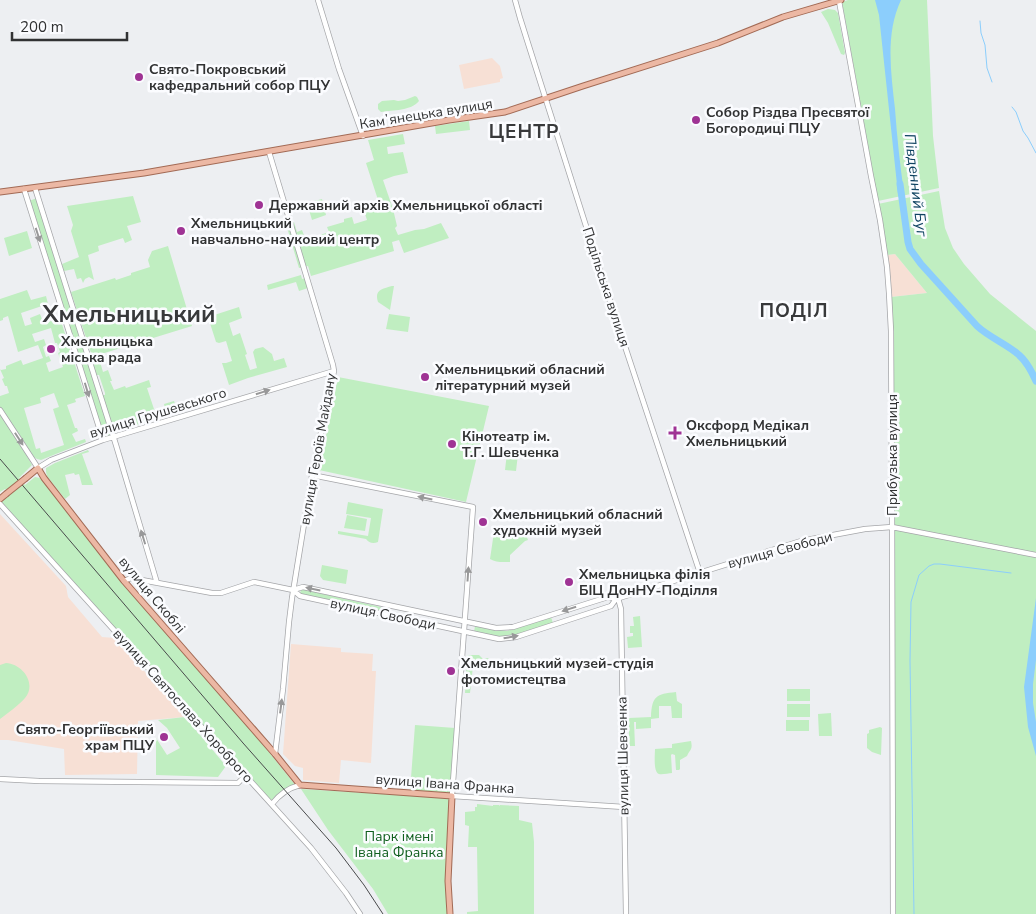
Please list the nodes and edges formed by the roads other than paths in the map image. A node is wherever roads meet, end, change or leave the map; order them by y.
1 (318, 0) edge
2 (515, 0) edge
3 (841, 0) edge
4 (546, 98) junction
5 (362, 136) junction
6 (269, 152) junction
7 (35, 188) junction
8 (24, 189) junction
9 (0, 192) edge
10 (334, 371) junction
11 (0, 410) edge
12 (113, 437) junction
13 (103, 440) junction
14 (38, 468) junction
15 (312, 475) junction
16 (0, 499) edge
17 (0, 504) edge
18 (892, 527) junction
19 (1034, 555) edge
20 (700, 573) junction
21 (124, 581) junction
22 (157, 583) junction
23 (293, 590) junction
24 (617, 599) junction
25 (464, 622) junction
26 (463, 632) junction
27 (275, 754) junction
28 (246, 775) junction
29 (0, 779) edge
30 (300, 785) junction
31 (452, 796) junction
32 (272, 804) junction
33 (624, 806) junction
34 (360, 914) edge
35 (450, 914) edge
36 (626, 914) edge
37 (893, 914) edge

1 - 5 street
2 - 4 street, Подільська вулиця
3 - 4 main road, Камʼянецька вулиця
3 - 18 street, Прибузька вулиця
4 - 5 main road, Камʼянецька вулиця
4 - 20 street, Подільська вулиця
5 - 6 main road, Камʼянецька вулиця
6 - 7 main road, Камʼянецька вулиця
6 - 10 street, вулиця Героїв Майдану
7 - 8 main road, Камʼянецька вулиця
7 - 12 street
8 - 9 main road, Камʼянецька вулиця
8 -> 13 street
12 -> 10 street, вулиця Грушевського
10 - 15 street, вулиця Героїв Майдану
11 -> 14 street, вулиця Скоблі
12 - 13 street, вулиця Грушевського
22 -> 12 street
13 - 14 street, вулиця Грушевського
14 - 16 main road, вулиця Грушевського, bridge
14 - 21 main road, вулиця Скоблі
15 - 23 street, вулиця Героїв Майдану
25 -> 15 street
17 - 28 street, вулиця Святослава Хороброго
18 - 19 street, вулиця Свободи
18 - 20 street, вулиця Свободи
18 - 37 street, Прибузька вулиця
20 - 24 street, вулиця Свободи
21 - 22 street, вулиця Свободи
21 - 27 main road, вулиця Скоблі
22 - 23 street, вулиця Свободи
25 -> 23 street, вулиця Свободи
23 - 26 street, вулиця Свободи
27 -> 23 street, вулиця Героїв Майдану
24 -> 25 street, вулиця Свободи
26 -> 24 street, вулиця Свободи
24 - 33 street, вулиця Шевченка
25 - 26 street
26 - 31 street
27 - 30 main road, вулиця Скоблі
28 - 29 street
28 - 32 street, вулиця Святослава Хороброго
30 - 31 main road, вулиця Івана Франка
30 - 32 street
31 - 33 street, вулиця Івана Франка
31 - 35 main road
32 - 34 street, вулиця Святослава Хороброго
33 - 36 street, вулиця Шевченка

